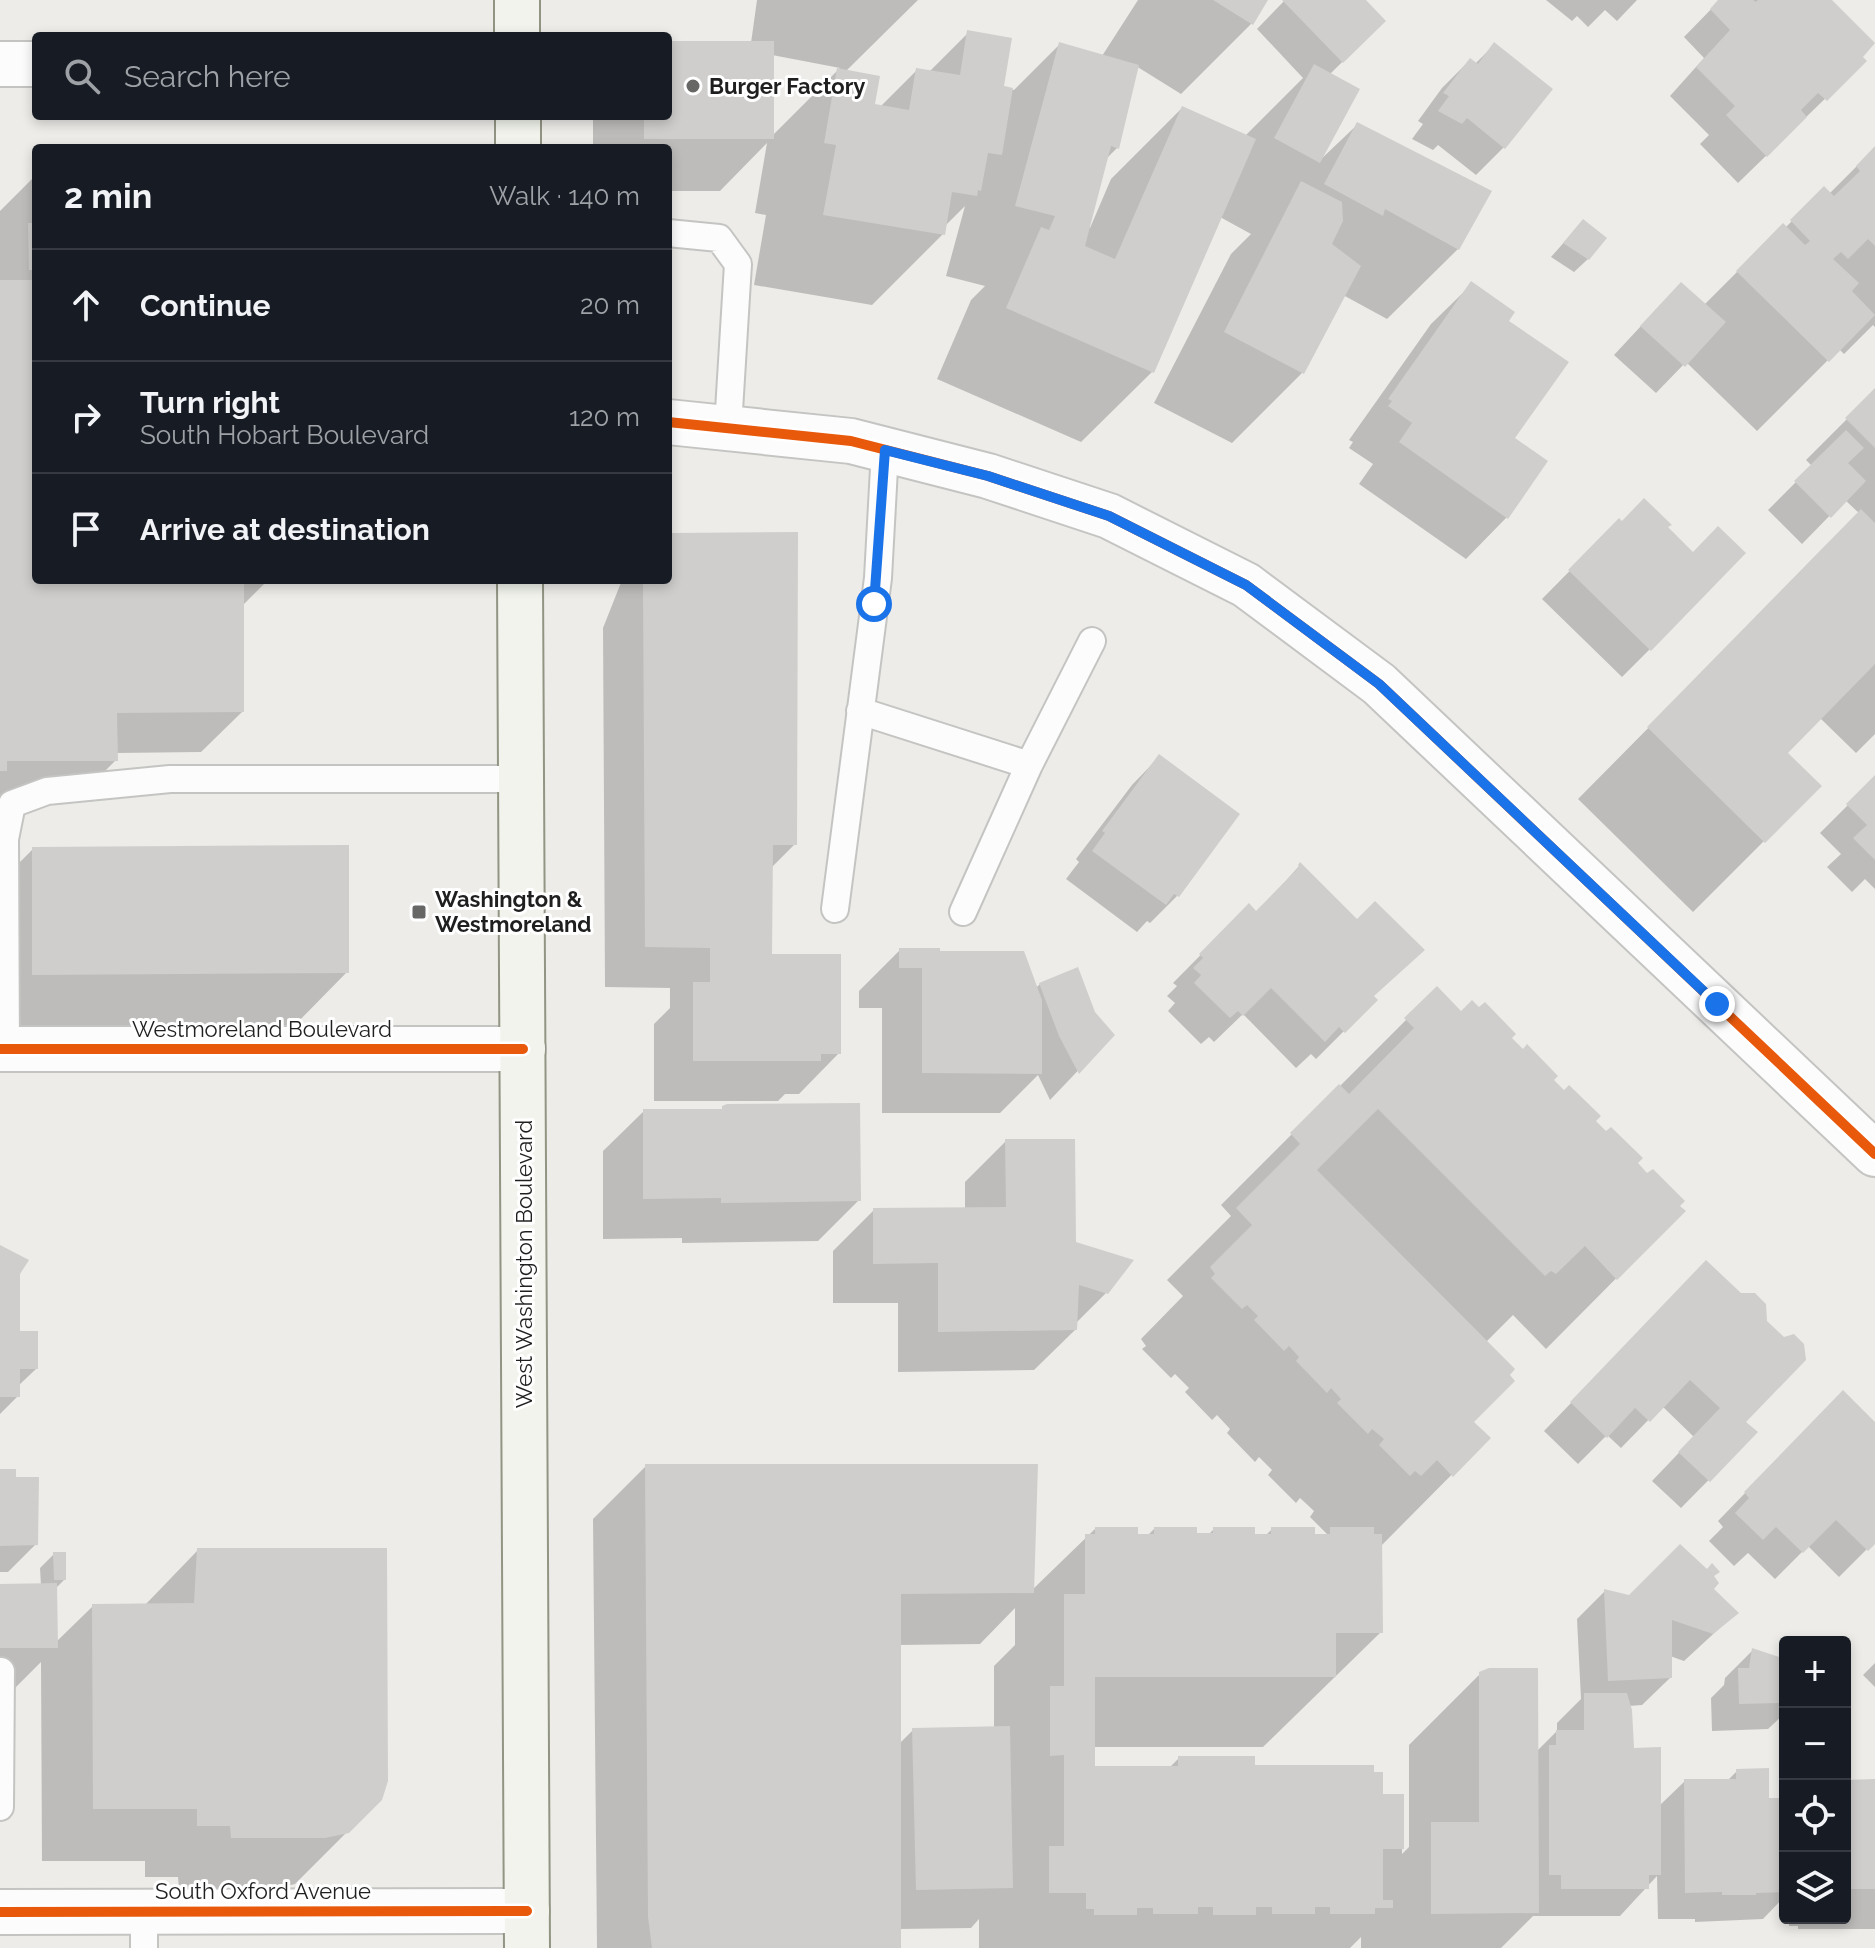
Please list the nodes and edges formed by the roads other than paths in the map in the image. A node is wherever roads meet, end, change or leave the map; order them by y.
1 (517, 0) edge
2 (517, 32) edge
3 (0, 64) edge
4 (32, 64) edge
5 (518, 120) edge
6 (518, 144) edge
7 (672, 233) edge
8 (672, 422) edge
9 (728, 427) junction
10 (885, 450) junction
11 (520, 584) edge
12 (1092, 641) dead end
13 (860, 711) junction
14 (1029, 765) junction
15 (521, 779) junction
16 (835, 909) dead end
17 (963, 912) dead end
18 (3, 1049) edge
19 (523, 1049) junction
20 (1875, 1154) edge
21 (1, 1671) edge
22 (0, 1807) edge
23 (0, 1912) edge
24 (144, 1930) edge
25 (527, 1930) edge

1 - 2 main road
3 - 4 street
5 - 6 main road
7 - 9 lane
8 - 9 street
9 - 10 street
10 - 13 lane
10 - 20 street
11 - 15 main road, West Washington Boulevard
12 - 14 lane
13 - 14 lane
13 - 16 lane
14 - 17 lane
15 - 18 lane
15 - 19 main road, West Washington Boulevard
18 - 19 street, Westmoreland Boulevard
19 - 25 main road, West Washington Boulevard
21 - 22 lane
23 - 24 street, South Oxford Avenue
24 - 25 street, South Oxford Avenue

